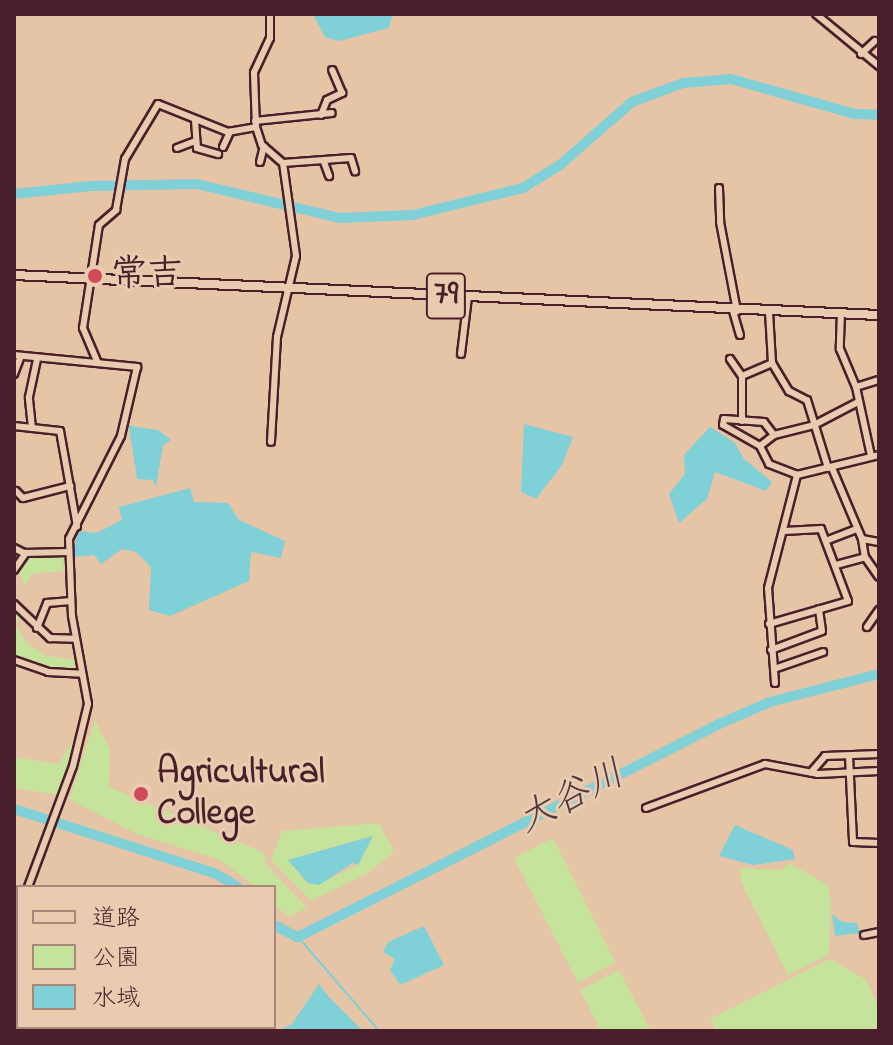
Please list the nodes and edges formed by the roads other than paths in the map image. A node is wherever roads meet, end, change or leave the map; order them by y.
1 (270, 14) edge
2 (816, 14) edge
3 (875, 41) dead end
4 (861, 54) junction
5 (879, 66) edge
6 (332, 70) dead end
7 (332, 113) dead end
8 (321, 115) junction
9 (195, 120) junction
10 (256, 124) junction
11 (230, 132) junction
12 (195, 141) junction
13 (264, 146) junction
14 (177, 148) dead end
15 (260, 162) dead end
16 (324, 162) junction
17 (283, 163) junction
18 (355, 171) dead end
19 (329, 176) dead end
20 (719, 188) dead end
21 (14, 275) edge
22 (92, 279) junction
23 (286, 289) junction
24 (468, 297) junction
25 (735, 311) junction
26 (769, 312) junction
27 (841, 312) junction
28 (879, 315) edge
29 (740, 335) dead end
30 (461, 354) dead end
31 (18, 356) edge
32 (37, 358) junction
33 (730, 359) dead end
34 (97, 361) junction
35 (772, 363) junction
36 (14, 374) edge
37 (742, 376) junction
38 (879, 380) edge
39 (856, 387) junction
40 (858, 402) junction
41 (763, 412) dead end
42 (742, 421) junction
43 (764, 422) junction
44 (817, 423) junction
45 (14, 426) edge
46 (32, 428) junction
47 (774, 435) junction
48 (271, 442) dead end
49 (760, 446) junction
50 (875, 456) edge
51 (830, 468) junction
52 (797, 475) junction
53 (70, 486) junction
54 (16, 491) dead end
55 (77, 526) junction
56 (857, 529) junction
57 (784, 531) junction
58 (862, 539) junction
59 (828, 540) junction
60 (879, 542) edge
61 (14, 548) edge
62 (68, 552) junction
63 (26, 553) junction
64 (865, 557) junction
65 (836, 565) junction
66 (14, 570) edge
67 (879, 577) edge
68 (71, 601) junction
69 (14, 604) edge
70 (819, 609) junction
71 (879, 610) edge
72 (769, 624) junction
73 (867, 627) dead end
74 (37, 628) junction
75 (75, 639) junction
76 (771, 650) junction
77 (823, 652) dead end
78 (14, 660) edge
79 (774, 669) junction
80 (82, 674) junction
81 (775, 683) dead end
82 (879, 754) edge
83 (849, 756) junction
84 (813, 770) junction
85 (879, 771) edge
86 (851, 775) junction
87 (646, 808) dead end
88 (879, 843) edge
89 (29, 885) edge
90 (879, 932) edge
91 (864, 935) dead end

1 - 10 street
2 - 4 street
3 - 4 street
4 - 5 street
6 - 8 street
7 - 8 street
8 - 10 street
9 - 11 street
9 - 12 street
9 - 22 street
10 - 11 street
10 - 13 street
11 - 12 street
12 - 14 street
13 - 15 street
13 - 17 street
16 - 17 street
16 - 18 street
16 - 19 street
17 - 23 street
20 - 25 street
21 - 22 main road, 79
22 - 23 main road, 79
22 - 34 street
23 - 24 main road, 79
23 - 48 street
24 - 25 main road, 79
24 - 30 street
25 - 26 main road, 79
25 - 29 street
26 - 27 main road, 79
26 - 35 street
27 - 28 main road, 79
27 - 39 street
31 - 32 street
31 - 36 street
32 - 34 street
32 - 46 street
33 - 37 street
34 - 55 street
35 - 37 street
35 - 44 street
37 - 42 street
38 - 39 street
39 - 40 street
40 - 44 street
40 - 50 street
41 - 43 street
42 - 43 street
42 - 49 street
43 - 47 street
44 - 47 street
44 - 51 street
45 - 46 street
46 - 53 street
47 - 49 street
49 - 52 street
50 - 51 street
51 - 52 street
51 - 56 street
52 - 57 street
53 - 54 street
53 - 55 street
55 - 62 street
56 - 58 street
56 - 59 street
57 - 59 street
57 - 72 street
58 - 60 street
58 - 64 street
59 - 65 street
61 - 63 street
62 - 63 street
62 - 68 street
63 - 66 street
64 - 65 street
64 - 67 street
65 - 70 street
68 - 74 street
68 - 75 street
69 - 74 street
70 - 72 street
70 - 76 street
71 - 73 street
72 - 76 street
74 - 75 street
75 - 80 street
76 - 79 street
77 - 79 street
78 - 80 street
79 - 81 street
80 - 89 street
82 - 83 street
83 - 84 street
83 - 86 street
84 - 86 street
84 - 87 street
85 - 86 street
86 - 88 street
90 - 91 street

